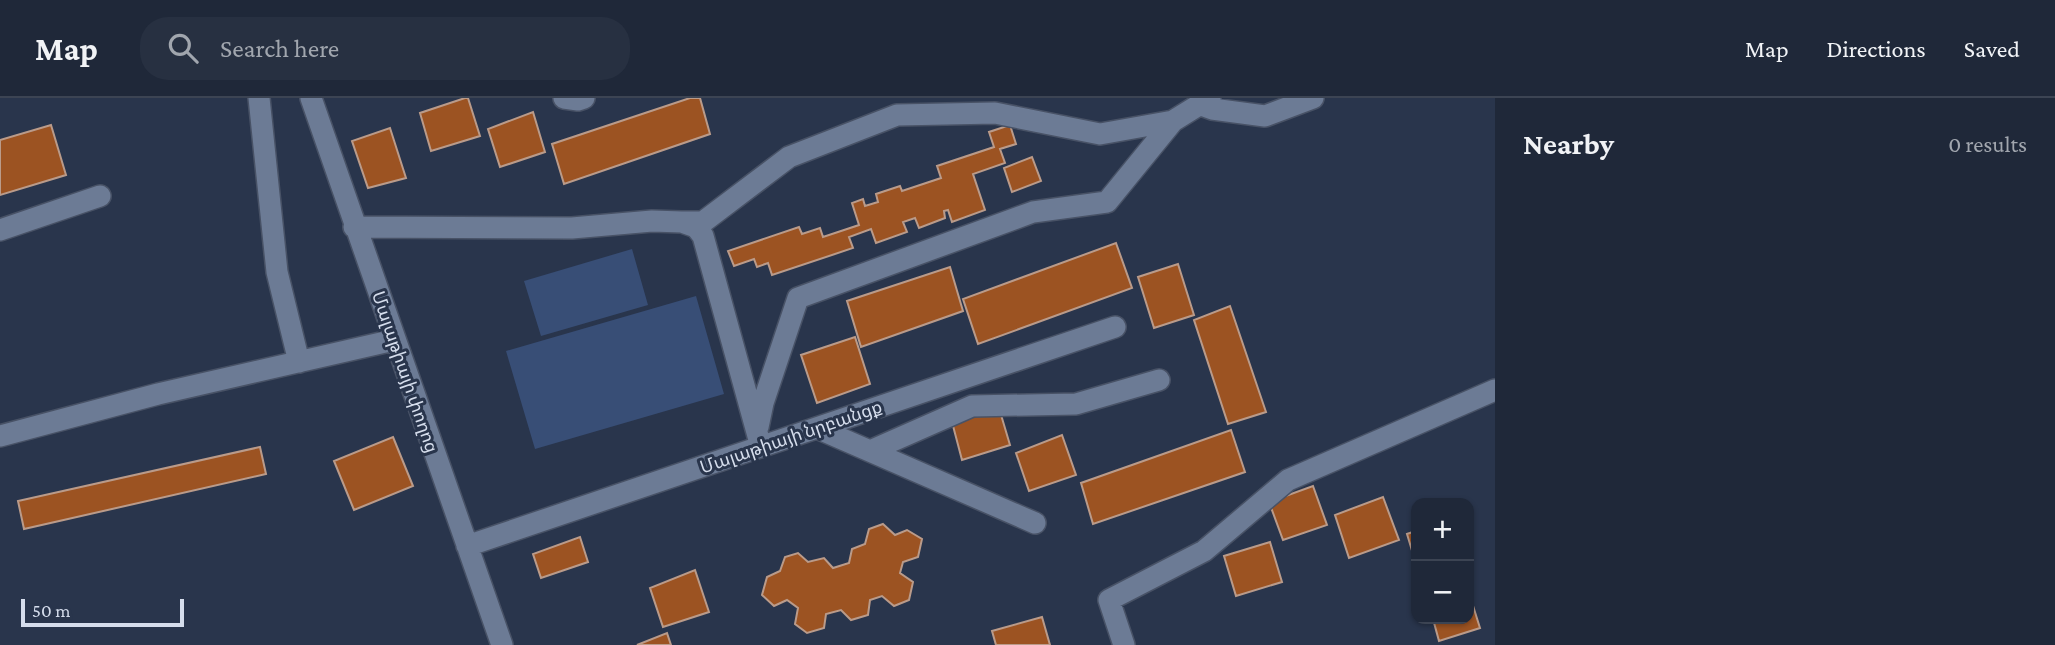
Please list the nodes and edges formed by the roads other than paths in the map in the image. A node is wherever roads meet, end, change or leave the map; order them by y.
1 (259, 98) edge
2 (310, 98) edge
3 (564, 98) edge
4 (584, 98) edge
5 (1313, 98) edge
6 (1205, 101) edge
7 (1173, 121) junction
8 (100, 196) dead end
9 (682, 222) junction
10 (354, 227) junction
11 (0, 230) edge
12 (1115, 327) dead end
13 (394, 340) junction
14 (299, 362) junction
15 (1159, 380) dead end
16 (1495, 390) edge
17 (817, 428) junction
18 (0, 436) edge
19 (759, 441) junction
20 (870, 451) junction
21 (1035, 523) dead end
22 (467, 546) junction
23 (502, 645) edge
24 (1124, 645) edge

1 - 14 street
2 - 10 street, Մալաթիայի փողոց
3 - 4 street
5 - 6 street
6 - 7 street
7 - 9 street
7 - 19 street
8 - 11 street
9 - 10 street
9 - 19 street
10 - 13 street, Մալաթիայի փողոց
12 - 17 street, Մալաթիայի նրբանցք
13 - 14 street
13 - 22 street, Մալաթիայի փողոց
14 - 18 street
15 - 20 street
16 - 24 street
17 - 19 street, Մալաթիայի նրբանցք
17 - 20 street
19 - 22 street, Մալաթիայի նրբանցք
20 - 21 street
22 - 23 street, Մալաթիայի փողոց

